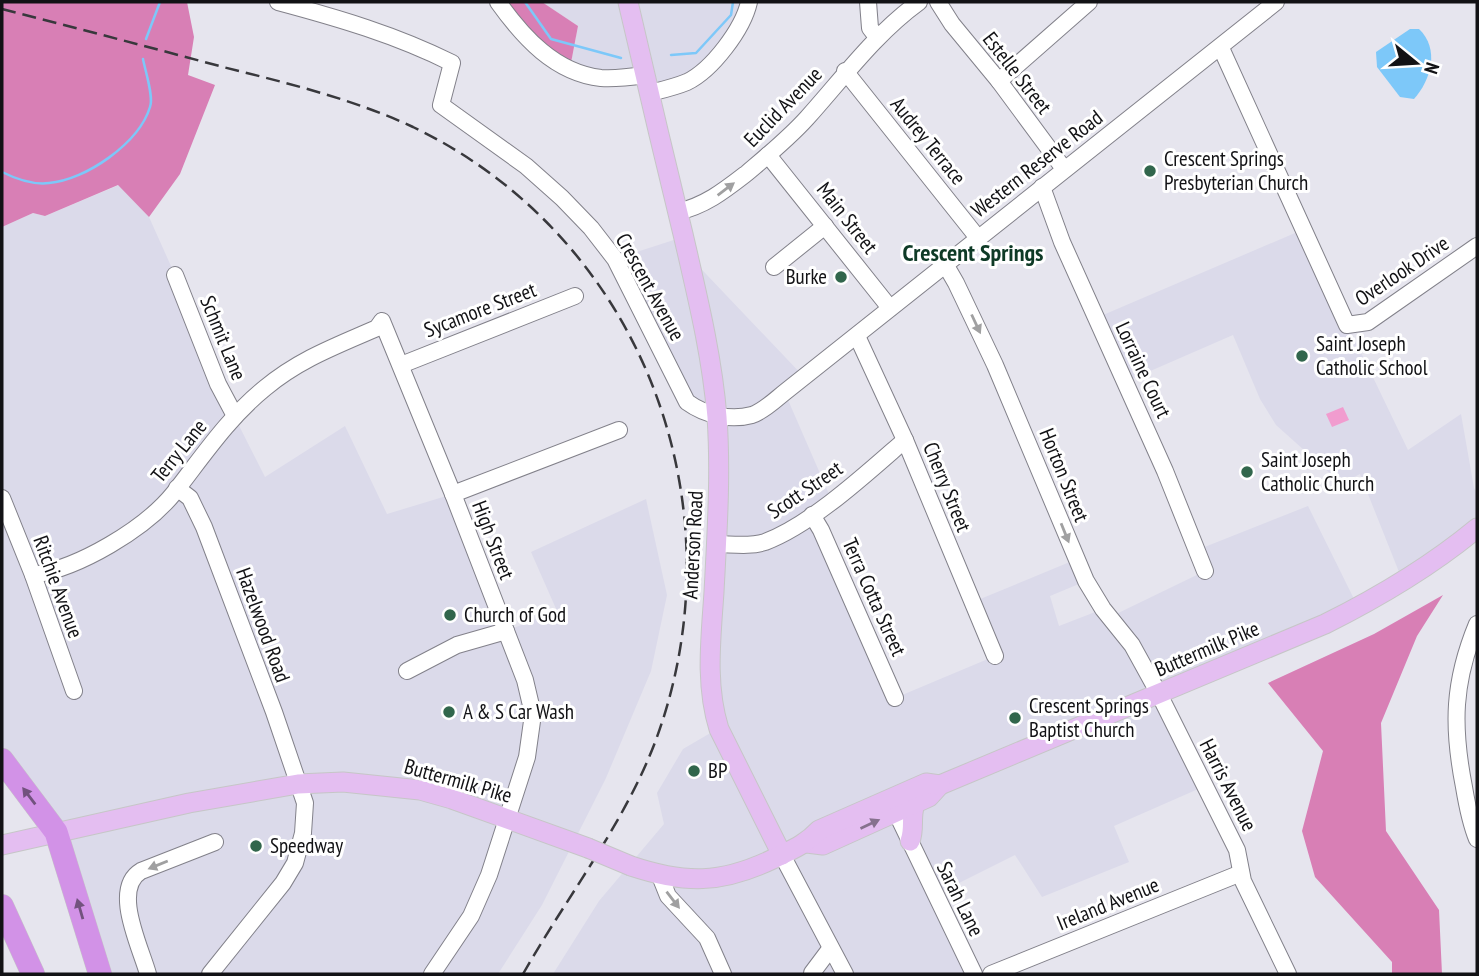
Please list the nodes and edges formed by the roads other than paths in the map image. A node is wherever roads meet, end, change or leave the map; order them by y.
1 (278, 2) edge
2 (498, 2) edge
3 (628, 2) edge
4 (749, 2) edge
5 (868, 2) edge
6 (919, 2) edge
7 (938, 2) edge
8 (1089, 2) edge
9 (1274, 2) edge
10 (877, 37) junction
11 (1221, 48) junction
12 (845, 71) junction
13 (999, 81) junction
14 (647, 84) junction
15 (768, 155) junction
16 (1064, 169) junction
17 (1042, 187) junction
18 (677, 212) junction
19 (825, 226) junction
20 (978, 238) junction
21 (1477, 246) edge
22 (945, 264) junction
23 (774, 267) dead end
24 (175, 275) dead end
25 (575, 296) dead end
26 (890, 308) junction
27 (856, 336) junction
28 (349, 340) joint
29 (401, 365) junction
30 (717, 414) junction
31 (234, 416) junction
32 (619, 430) dead end
33 (905, 440) junction
34 (177, 488) junction
35 (453, 494) junction
36 (2, 498) edge
37 (812, 515) junction
38 (1477, 528) edge
39 (716, 544) junction
40 (1205, 571) dead end
41 (33, 575) junction
42 (1477, 624) edge
43 (506, 631) junction
44 (995, 656) dead end
45 (407, 671) dead end
46 (74, 691) dead end
47 (1159, 694) junction
48 (895, 698) dead end
49 (2, 760) edge
50 (298, 783) junction
51 (940, 785) junction
52 (915, 804) junction
53 (896, 812) junction
54 (506, 818) junction
55 (56, 832) junction
56 (1477, 839) edge
57 (910, 841) junction
58 (215, 842) dead end
59 (807, 843) junction
60 (2, 845) edge
61 (782, 855) junction
62 (1241, 873) junction
63 (660, 876) junction
64 (2, 906) edge
65 (830, 948) junction
66 (33, 974) edge
67 (100, 974) edge
68 (148, 974) edge
69 (210, 974) edge
70 (432, 974) edge
71 (723, 974) edge
72 (816, 974) edge
73 (845, 974) edge
74 (974, 974) edge
75 (991, 974) edge
76 (1287, 974) edge

1 - 30 street, Crescent Avenue
2 - 14 street
3 - 14 main road, Anderson Road
4 - 14 street
5 - 10 street
6 - 10 street, Euclid Avenue
7 - 13 street, Estelle Street
8 - 13 street
9 - 11 street, Western Reserve Road
10 - 12 street, Euclid Avenue
11 - 16 street, Western Reserve Road
11 - 21 street, Overlook Drive
12 - 15 street, Euclid Avenue
12 - 20 street, Audrey Terrace
13 - 16 street, Estelle Street
14 - 18 main road, Anderson Road
18 -> 15 street, Euclid Avenue
15 - 19 street, Main Street
16 - 17 street, Western Reserve Road
17 - 20 street, Western Reserve Road
17 - 40 street, Lorraine Court
18 - 30 main road, Anderson Road
19 - 23 street
19 - 26 street, Main Street
20 - 22 street, Western Reserve Road
22 - 26 street, Western Reserve Road
22 -> 47 street, Horton Street
24 - 31 street, Schmit Lane
25 - 29 street, Sycamore Street
26 - 27 street, Western Reserve Road
27 - 30 street, Western Reserve Road
27 - 33 street, Cherry Street
28 - 29 street, High Street
28 - 31 street, Terry Lane
29 - 35 street, High Street
30 - 39 main road, Anderson Road
31 - 34 street, Terry Lane
32 - 35 street
33 - 37 street, Scott Street
33 - 44 street, Cherry Street
34 - 41 street, Terry Lane
34 - 50 street, Hazelwood Road
35 - 43 street, High Street
36 - 41 street, Ritchie Avenue
37 - 39 street, Scott Street
37 - 48 street, Terra Cotta Street
38 - 47 main road, Buttermilk Pike
39 - 61 main road, Anderson Road
41 - 46 street, Ritchie Avenue
42 - 56 street
43 - 45 street
43 - 54 street, High Street
47 - 51 main road, Buttermilk Pike
47 - 62 street, Harris Avenue
55 -> 49 highway
50 - 54 main road, Buttermilk Pike
50 - 55 main road, Buttermilk Pike
50 - 69 street, Hazelwood Road
51 - 52 main road, Buttermilk Pike
51 - 59 main road, Buttermilk Pike
52 - 53 main road, Buttermilk Pike
52 - 57 main road
53 - 57 street, Sarah Lane
59 -> 53 main road, Buttermilk Pike
54 - 63 main road, Buttermilk Pike, bridge
54 - 70 street, High Street
55 - 60 main road, Buttermilk Pike
67 -> 55 highway
57 - 74 street, Sarah Lane
58 -> 68 street
59 - 61 main road, Buttermilk Pike
61 - 63 main road, Buttermilk Pike
61 - 65 street, Anderson Road
62 - 75 street, Ireland Avenue
62 - 76 street, Harris Avenue
63 -> 71 street
64 - 66 highway
65 - 72 street
65 - 73 street, Anderson Road

